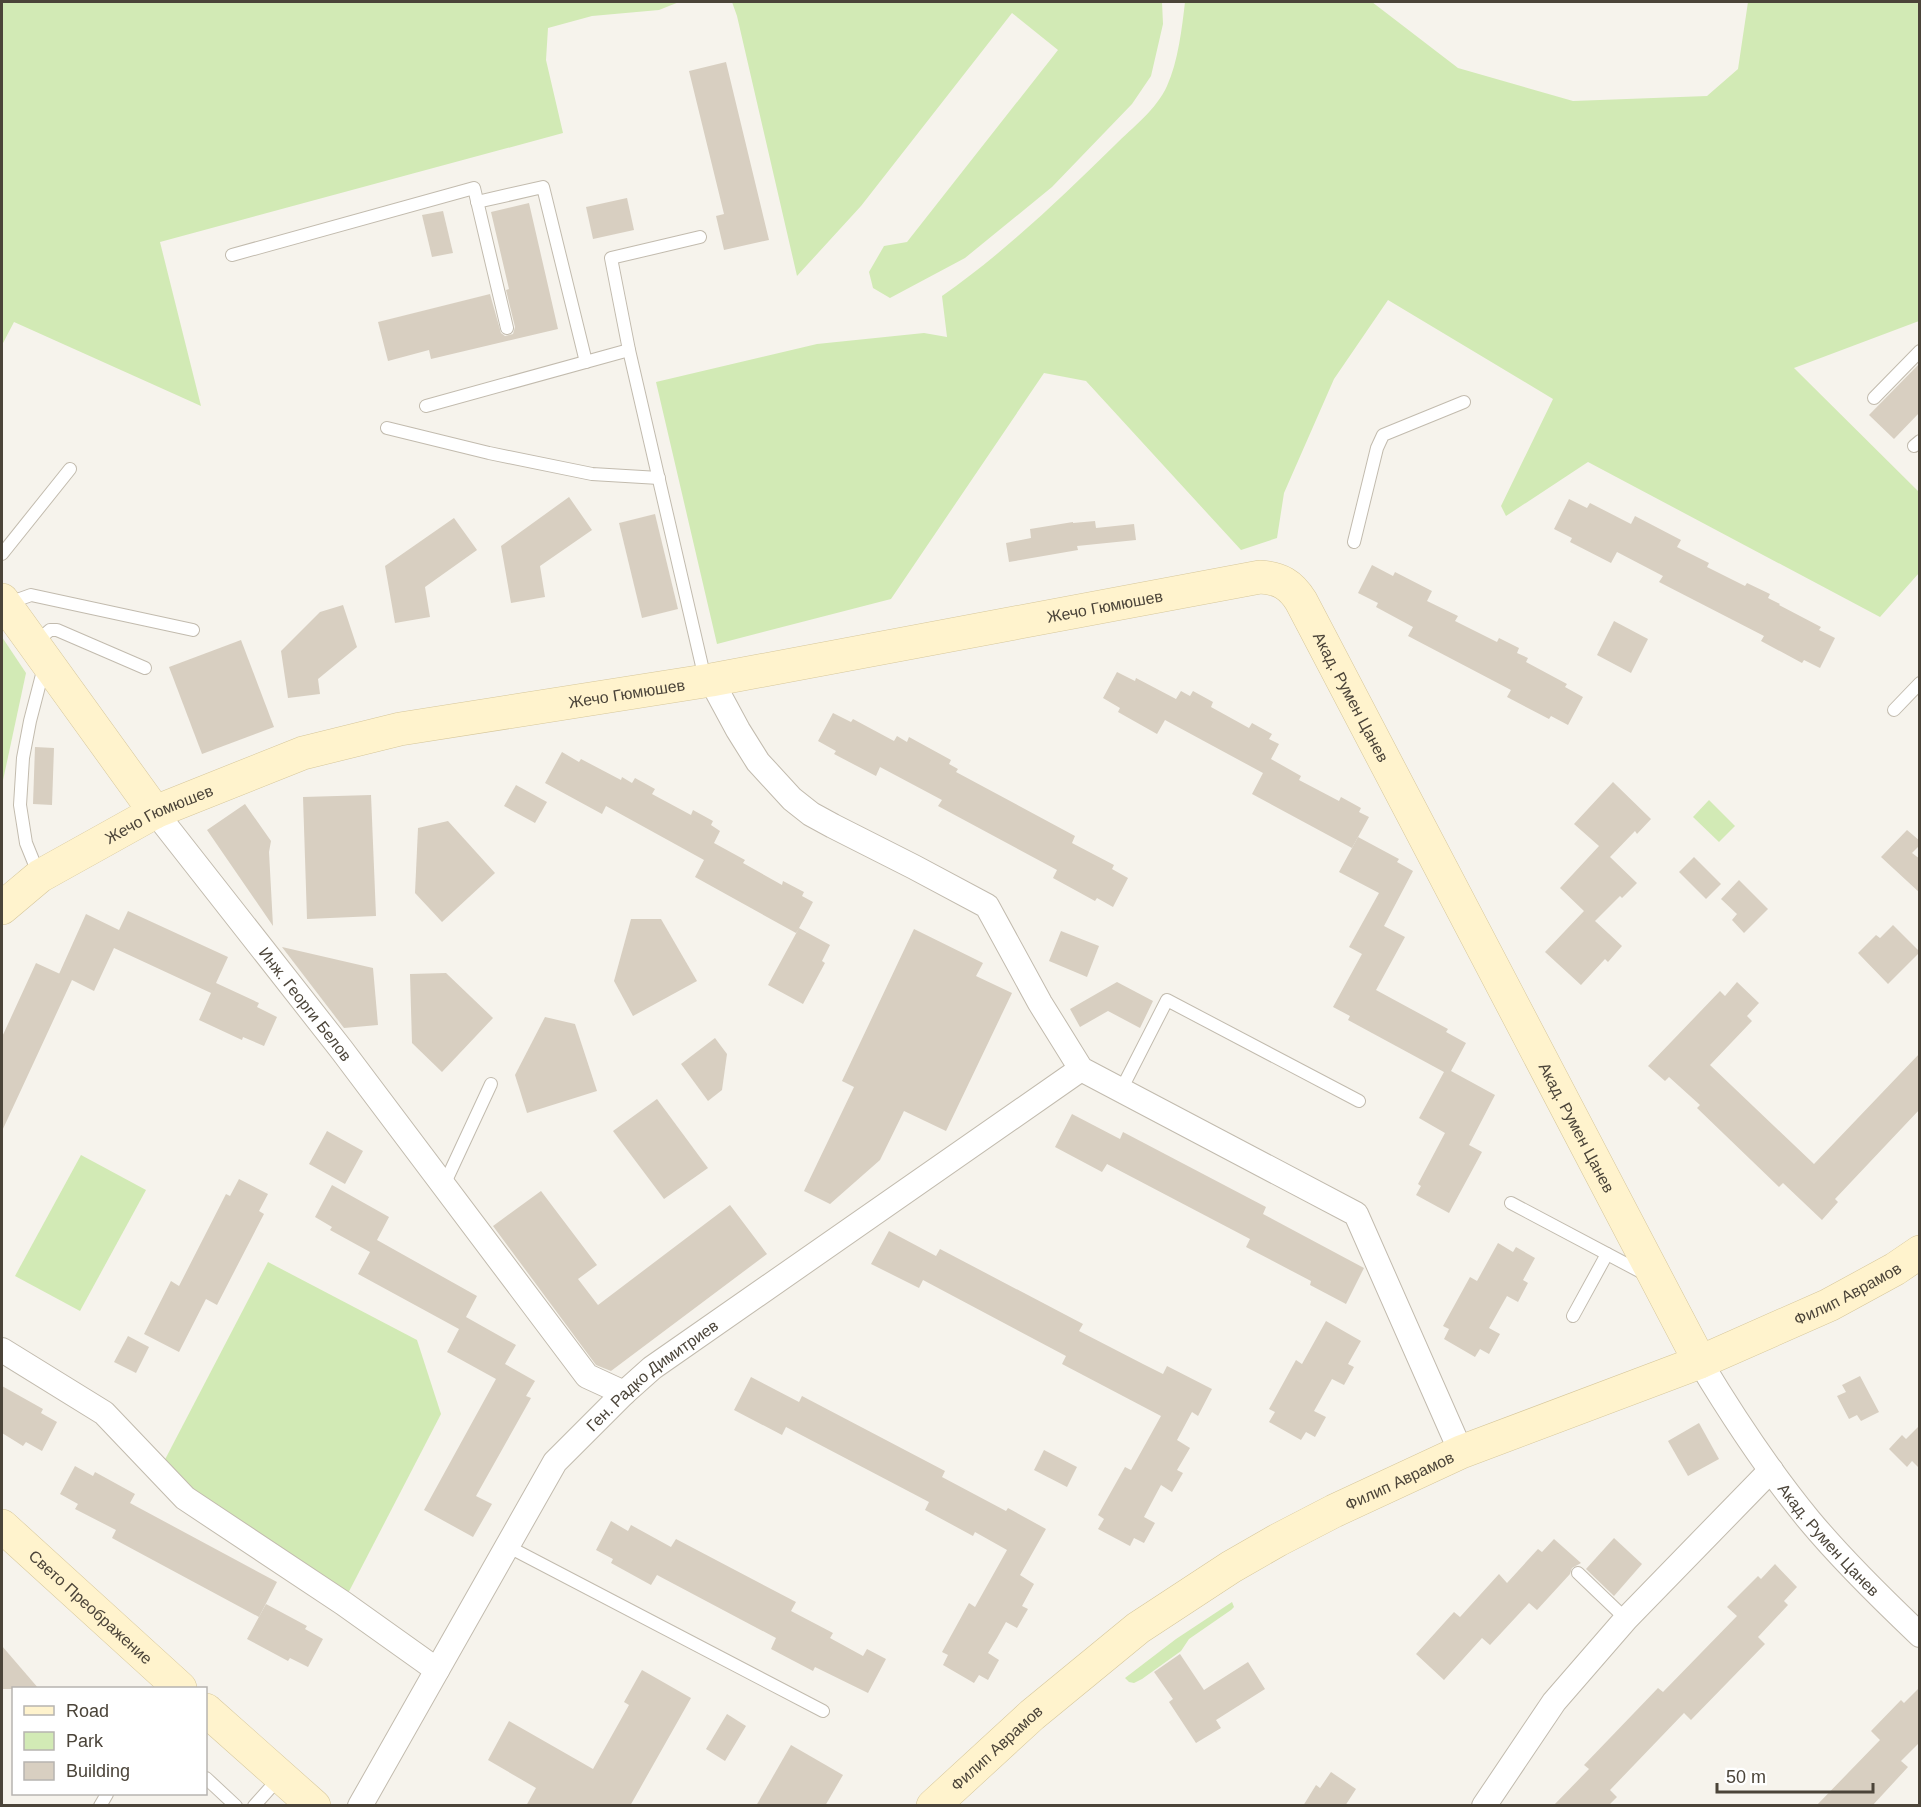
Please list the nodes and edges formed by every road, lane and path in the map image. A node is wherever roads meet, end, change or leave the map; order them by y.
1 (477, 202) junction
2 (700, 237) dead end
3 (232, 255) dead end
4 (507, 328) dead end
5 (629, 350) junction
6 (1920, 351) edge
7 (586, 362) junction
8 (1874, 398) dead end
9 (1464, 402) dead end
10 (426, 406) dead end
11 (387, 428) dead end
12 (70, 469) dead end
13 (659, 478) junction
14 (1354, 542) dead end
15 (2, 554) edge
16 (1286, 583) joint
17 (3, 602) edge
18 (193, 630) dead end
19 (40, 652) junction
20 (145, 668) dead end
21 (711, 680) junction
22 (1920, 683) edge
23 (1894, 710) dead end
24 (155, 812) junction
25 (40, 876) junction
26 (2, 908) edge
27 (1080, 1069) junction
28 (491, 1084) dead end
29 (1121, 1090) junction
30 (1359, 1101) dead end
31 (444, 1185) junction
32 (1511, 1203) dead end
33 (1920, 1252) edge
34 (1607, 1254) junction
35 (1658, 1281) junction
36 (1573, 1316) dead end
37 (2, 1350) edge
38 (1700, 1362) junction
39 (624, 1393) junction
40 (1461, 1452) junction
41 (1771, 1470) junction
42 (2, 1526) edge
43 (507, 1546) junction
44 (1578, 1573) dead end
45 (1626, 1619) junction
46 (1920, 1635) edge
47 (437, 1670) junction
48 (172, 1686) edge
49 (207, 1711) edge
50 (824, 1711) dead end
51 (281, 1776) junction
52 (207, 1779) edge
53 (236, 1806) edge
54 (254, 1806) edge
55 (314, 1806) edge
56 (360, 1806) edge
57 (933, 1806) edge
58 (1484, 1806) edge

1 - 3 lane
1 - 4 lane
1 - 7 lane
2 - 5 lane
5 - 7 lane
5 - 13 lane
6 - 8 lane
7 - 10 lane
9 - 14 lane
11 - 13 lane
12 - 15 lane
13 - 21 lane
16 - 21 street, Жечо Гюмюшев
16 - 35 street, Акад. Румен Цанев
17 - 18 lane
17 - 19 street, Инж. Георги Белов
19 - 20 lane
19 - 24 street, Инж. Георги Белов
19 - 25 lane
21 - 24 street, Жечо Гюмюшев
21 - 27 street
22 - 23 lane
24 - 25 street, Жечо Гюмюшев
24 - 31 street, Инж. Георги Белов
25 - 26 street, Жечо Гюмюшев
27 - 29 street
27 - 39 street, Ген. Радко Димитриев
28 - 31 lane
29 - 30 lane
29 - 40 street
31 - 39 street, Инж. Георги Белов
32 - 34 lane
33 - 38 street, Филип Аврамов
34 - 35 lane
34 - 36 lane
35 - 38 street, Акад. Румен Цанев
37 - 47 street
38 - 40 street, Филип Аврамов
38 - 41 street, Акад. Румен Цанев
39 - 43 street, Ген. Радко Димитриев
40 - 57 street, Филип Аврамов
41 - 45 street
41 - 46 street, Акад. Румен Цанев
42 - 48 street, Свето Преображение
43 - 47 street, Ген. Радко Димитриев
43 - 50 lane
44 - 45 lane
45 - 58 street
47 - 56 street, Ген. Радко Димитриев
49 - 51 street
51 - 54 lane
51 - 55 street
52 - 53 lane

